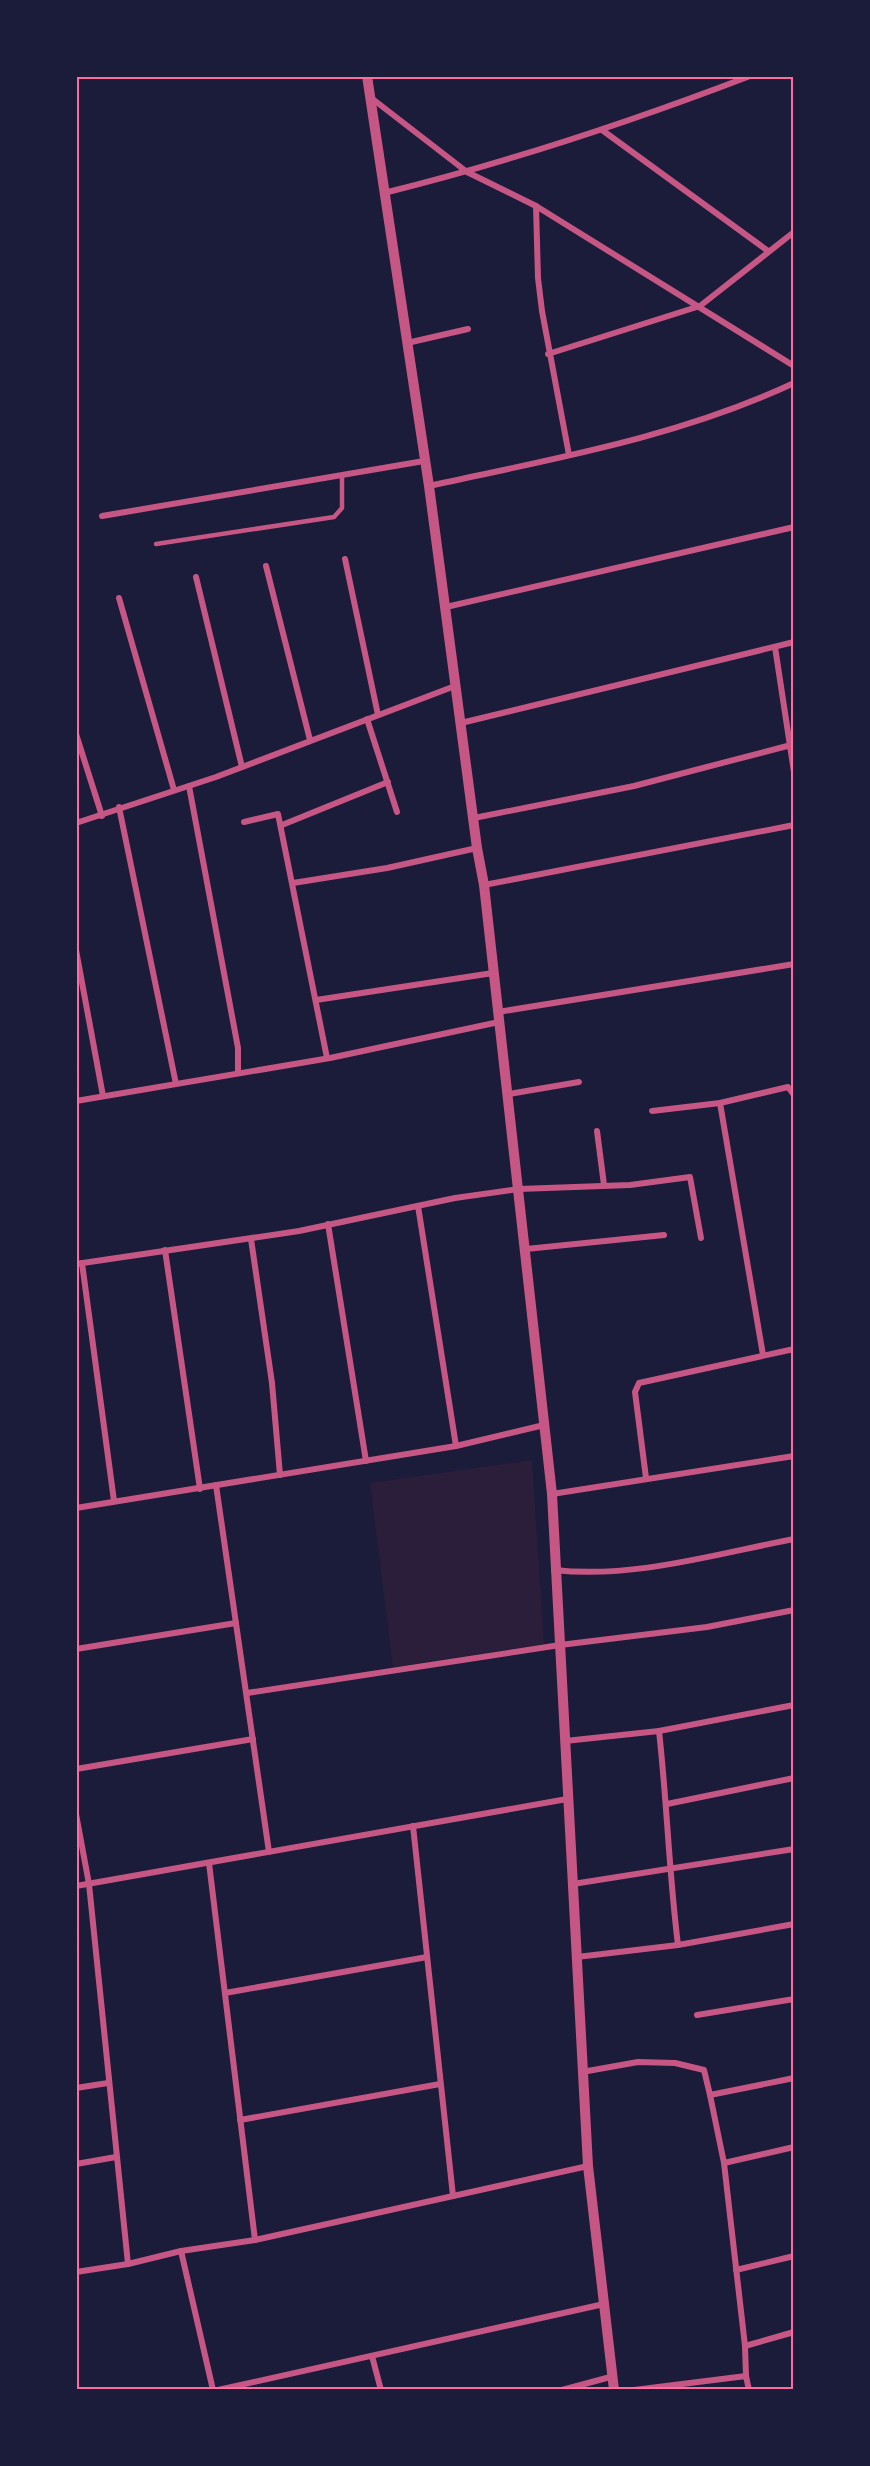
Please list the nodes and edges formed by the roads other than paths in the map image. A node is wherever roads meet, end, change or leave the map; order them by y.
1 (367, 76) edge
2 (750, 76) edge
3 (370, 96) junction
4 (602, 130) junction
5 (467, 172) junction
6 (384, 193) junction
7 (536, 206) junction
8 (794, 232) edge
9 (768, 251) junction
10 (700, 306) junction
11 (468, 329) dead end
12 (407, 344) junction
13 (548, 354) junction
14 (793, 365) edge
15 (794, 383) edge
16 (569, 455) junction
17 (424, 461) junction
18 (342, 475) junction
19 (429, 486) junction
20 (102, 516) dead end
21 (794, 527) edge
22 (156, 544) dead end
23 (345, 559) dead end
24 (266, 566) dead end
25 (196, 577) dead end
26 (119, 598) dead end
27 (446, 607) junction
28 (794, 642) edge
29 (775, 647) junction
30 (455, 686) junction
31 (378, 715) junction
32 (367, 719) junction
33 (461, 723) junction
34 (76, 734) edge
35 (310, 740) junction
36 (791, 745) junction
37 (792, 758) edge
38 (242, 767) junction
39 (794, 772) edge
40 (388, 782) junction
41 (189, 786) junction
42 (174, 790) junction
43 (119, 807) junction
44 (397, 812) dead end
45 (102, 816) junction
46 (474, 818) junction
47 (244, 822) dead end
48 (76, 823) edge
49 (282, 825) junction
50 (794, 825) edge
51 (477, 848) junction
52 (293, 883) junction
53 (484, 885) junction
54 (76, 950) edge
55 (794, 964) edge
56 (493, 973) junction
57 (316, 1000) junction
58 (499, 1017) junction
59 (327, 1058) junction
60 (238, 1072) junction
61 (579, 1082) dead end
62 (176, 1084) junction
63 (509, 1094) junction
64 (794, 1095) edge
65 (103, 1096) junction
66 (76, 1101) edge
67 (720, 1103) junction
68 (652, 1111) dead end
69 (597, 1131) dead end
70 (604, 1185) junction
71 (519, 1189) junction
72 (418, 1206) junction
73 (328, 1224) junction
74 (664, 1234) dead end
75 (701, 1238) dead end
76 (251, 1239) junction
77 (526, 1249) junction
78 (165, 1250) junction
79 (79, 1263) edge
80 (794, 1349) edge
81 (763, 1355) junction
82 (544, 1425) junction
83 (456, 1446) junction
84 (794, 1456) edge
85 (366, 1461) junction
86 (280, 1475) junction
87 (646, 1478) junction
88 (216, 1485) junction
89 (200, 1489) junction
90 (552, 1494) junction
91 (114, 1501) junction
92 (76, 1508) edge
93 (794, 1539) edge
94 (554, 1570) junction
95 (794, 1610) edge
96 (236, 1623) junction
97 (560, 1645) junction
98 (76, 1649) edge
99 (247, 1693) junction
100 (794, 1705) edge
101 (659, 1731) junction
102 (253, 1739) junction
103 (564, 1741) junction
104 (76, 1769) edge
105 (794, 1778) edge
106 (567, 1799) junction
107 (667, 1804) junction
108 (76, 1814) edge
109 (413, 1826) junction
110 (794, 1849) edge
111 (269, 1852) junction
112 (209, 1863) junction
113 (669, 1871) junction
114 (89, 1884) junction
115 (573, 1884) junction
116 (76, 1886) edge
117 (794, 1924) edge
118 (678, 1945) junction
119 (427, 1957) junction
120 (577, 1957) junction
121 (225, 1993) junction
122 (794, 1999) edge
123 (697, 2015) dead end
124 (582, 2072) junction
125 (794, 2078) edge
126 (108, 2083) junction
127 (440, 2084) junction
128 (76, 2088) edge
129 (710, 2095) junction
130 (240, 2121) junction
131 (794, 2146) edge
132 (116, 2157) junction
133 (724, 2163) junction
134 (76, 2164) edge
135 (588, 2166) junction
136 (453, 2196) junction
137 (255, 2240) junction
138 (182, 2251) junction
139 (794, 2256) edge
140 (128, 2264) junction
141 (736, 2270) junction
142 (76, 2272) edge
143 (604, 2304) junction
144 (794, 2332) edge
145 (744, 2346) junction
146 (372, 2356) junction
147 (614, 2375) junction
148 (746, 2376) junction
149 (213, 2390) edge
150 (218, 2390) edge
151 (381, 2390) edge
152 (562, 2390) edge
153 (614, 2390) edge
154 (634, 2390) edge
155 (749, 2390) edge

1 - 3 street
2 - 4 street
3 - 5 street
3 - 6 street
4 - 5 street
4 - 9 street
5 - 6 street
5 - 7 street
6 - 12 street
7 - 10 street
7 - 13 street
8 - 9 street
9 - 10 street
10 - 13 street
10 - 14 street
11 - 12 street
12 - 17 street
13 - 16 street
15 - 16 street
16 - 19 street
17 - 18 street
17 - 19 street
18 - 20 street
18 - 22 lane
19 - 27 street
21 - 27 street
23 - 31 street
24 - 35 street
25 - 38 street
26 - 42 street
27 - 30 street
28 - 29 street
29 - 33 street
29 - 36 street
30 - 31 street
30 - 33 street
31 - 32 street
32 - 35 street
32 - 40 street
33 - 46 street
34 - 45 street
35 - 38 street
36 - 37 street
36 - 46 street
37 - 39 street
38 - 41 street
40 - 44 street
40 - 49 street
41 - 42 street
41 - 60 street
42 - 43 street
43 - 45 street
43 - 62 street
45 - 48 street
46 - 51 street
47 - 49 street
49 - 52 street
50 - 53 street
51 - 52 street
51 - 53 street
52 - 57 street
53 - 56 street
54 - 65 street
55 - 58 street
56 - 57 street
56 - 58 street
57 - 59 street
58 - 59 street
58 - 63 street
59 - 60 street
60 - 62 street
61 - 63 street
62 - 65 street
63 - 71 street
64 - 67 street
65 - 66 street
67 - 68 street
67 - 81 street
69 - 70 street
70 - 71 street
70 - 75 street
71 - 72 street
71 - 77 street
72 - 73 street
72 - 83 street
73 - 76 street
73 - 85 street
74 - 77 street
76 - 78 street
76 - 86 street
77 - 82 street
78 - 79 street
78 - 89 street
79 - 91 street
80 - 81 street
81 - 87 street
82 - 83 street
82 - 90 street
83 - 85 street
84 - 87 street
85 - 86 street
86 - 88 street
87 - 90 street
88 - 89 street
88 - 96 street
89 - 91 street
90 - 94 street
91 - 92 street
93 - 94 street
94 - 97 street
95 - 97 street
96 - 98 street
96 - 99 street
97 - 99 street
97 - 103 street
99 - 102 street
100 - 101 street
101 - 103 street
101 - 107 street
102 - 104 street
102 - 111 street
103 - 106 street
105 - 107 street
106 - 109 street
106 - 115 street
107 - 113 street
108 - 114 street
109 - 111 street
109 - 119 street
110 - 113 street
111 - 112 street
112 - 114 street
112 - 121 street
113 - 115 street
113 - 118 street
114 - 116 street
114 - 126 street
115 - 120 street
117 - 118 street
118 - 120 street
119 - 121 street
119 - 127 street
120 - 124 street
121 - 130 street
122 - 123 street
124 - 129 street
124 - 135 street
125 - 129 street
126 - 128 street
126 - 132 street
127 - 130 street
127 - 136 street
129 - 133 street
130 - 137 street
131 - 133 street
132 - 134 street
132 - 140 street
133 - 141 street
135 - 136 street
135 - 143 street
136 - 137 street
137 - 138 street
138 - 140 street
138 - 149 street
139 - 141 street
140 - 142 street
141 - 145 street
143 - 146 street
143 - 147 street
144 - 145 street
145 - 148 street
146 - 150 street
146 - 151 street
147 - 152 street
147 - 153 street
148 - 154 street
148 - 155 street

